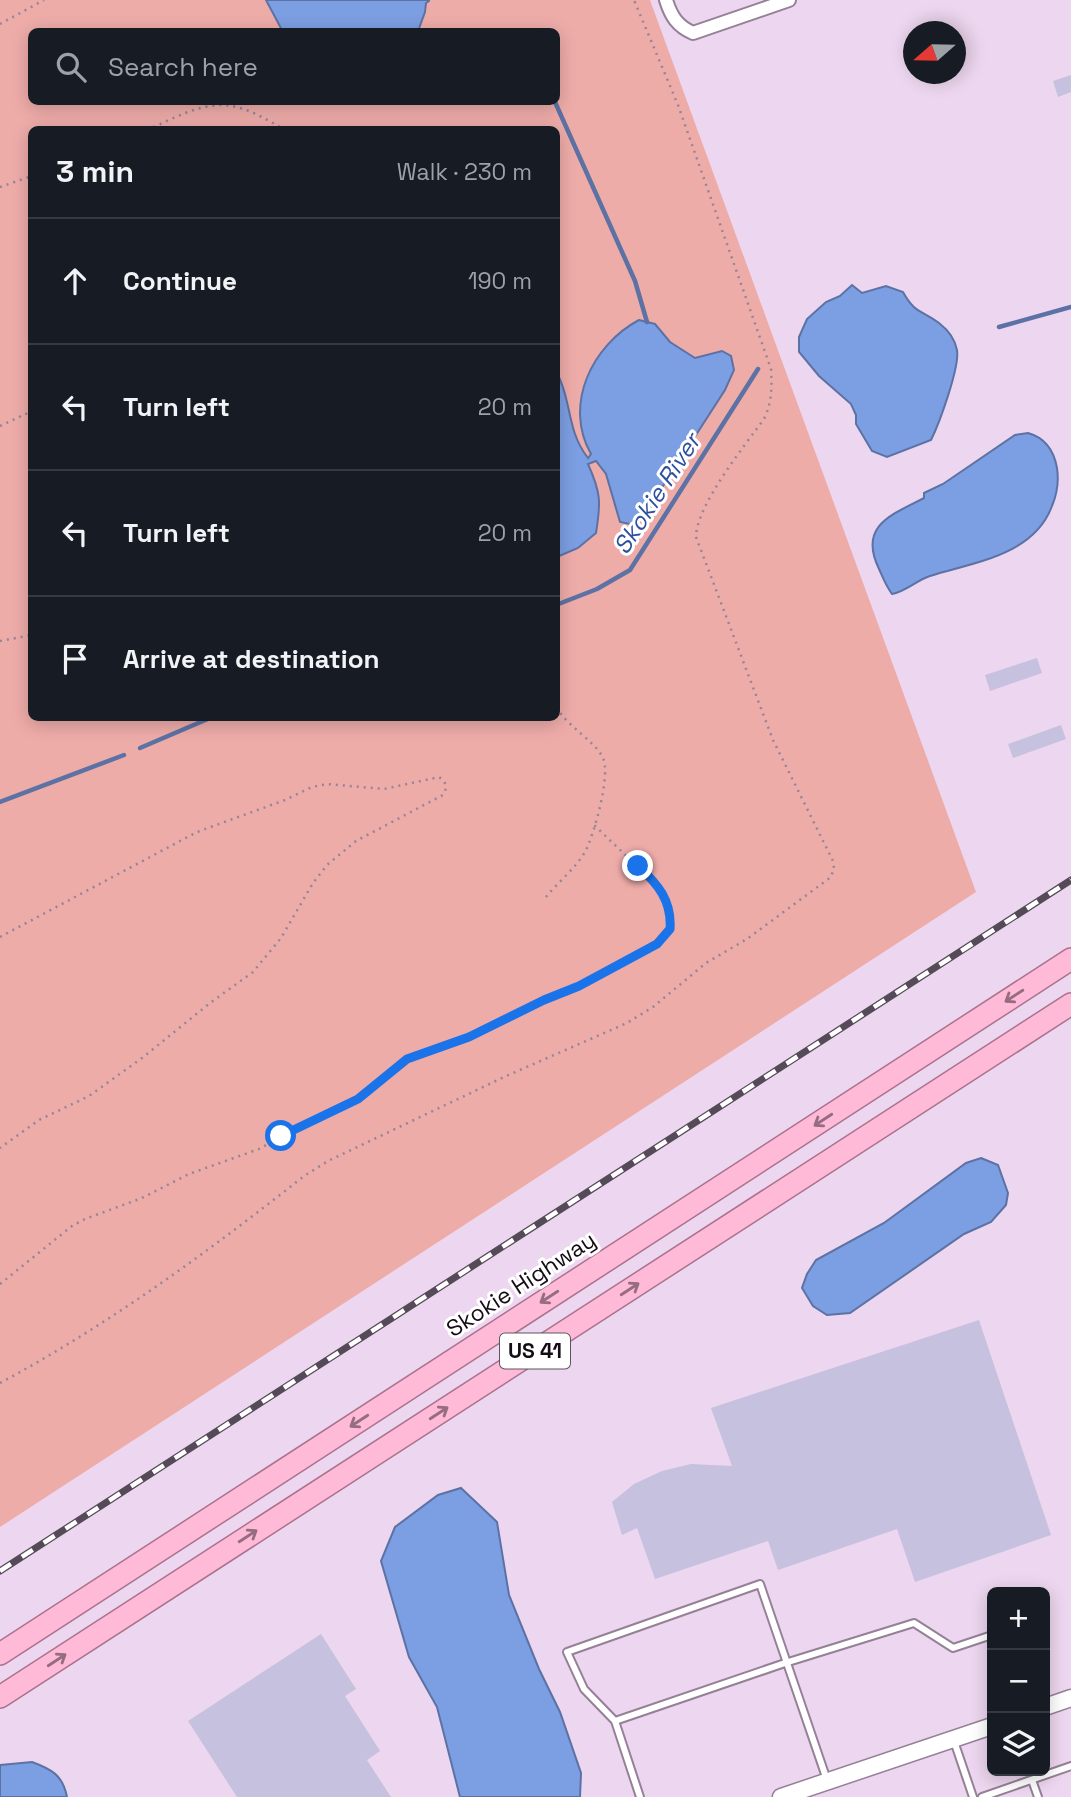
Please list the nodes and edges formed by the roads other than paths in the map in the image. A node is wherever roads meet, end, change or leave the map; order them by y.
1 (666, 0) edge
2 (789, 0) edge
3 (1071, 959) edge
4 (1071, 1004) edge
5 (987, 1637) edge
6 (0, 1654) edge
7 (785, 1662) junction
8 (0, 1697) edge
9 (1071, 1698) edge
10 (1050, 1705) edge
11 (615, 1721) junction
12 (987, 1728) edge
13 (954, 1739) junction
14 (1071, 1766) edge
15 (1032, 1780) junction
16 (827, 1782) junction
17 (640, 1797) edge
18 (781, 1797) edge
19 (973, 1797) edge
20 (982, 1797) edge
21 (1038, 1797) edge

1 - 2 street
3 -> 6 highway, Skokie Highway / US 41
8 -> 4 highway, US 41
5 - 7 lane
7 - 11 lane
7 - 11 lane
7 - 16 lane
9 - 10 street
11 - 17 lane
12 - 13 street
13 - 16 street
13 - 19 lane
14 - 15 lane
15 - 20 lane
15 - 21 lane
16 - 18 street

